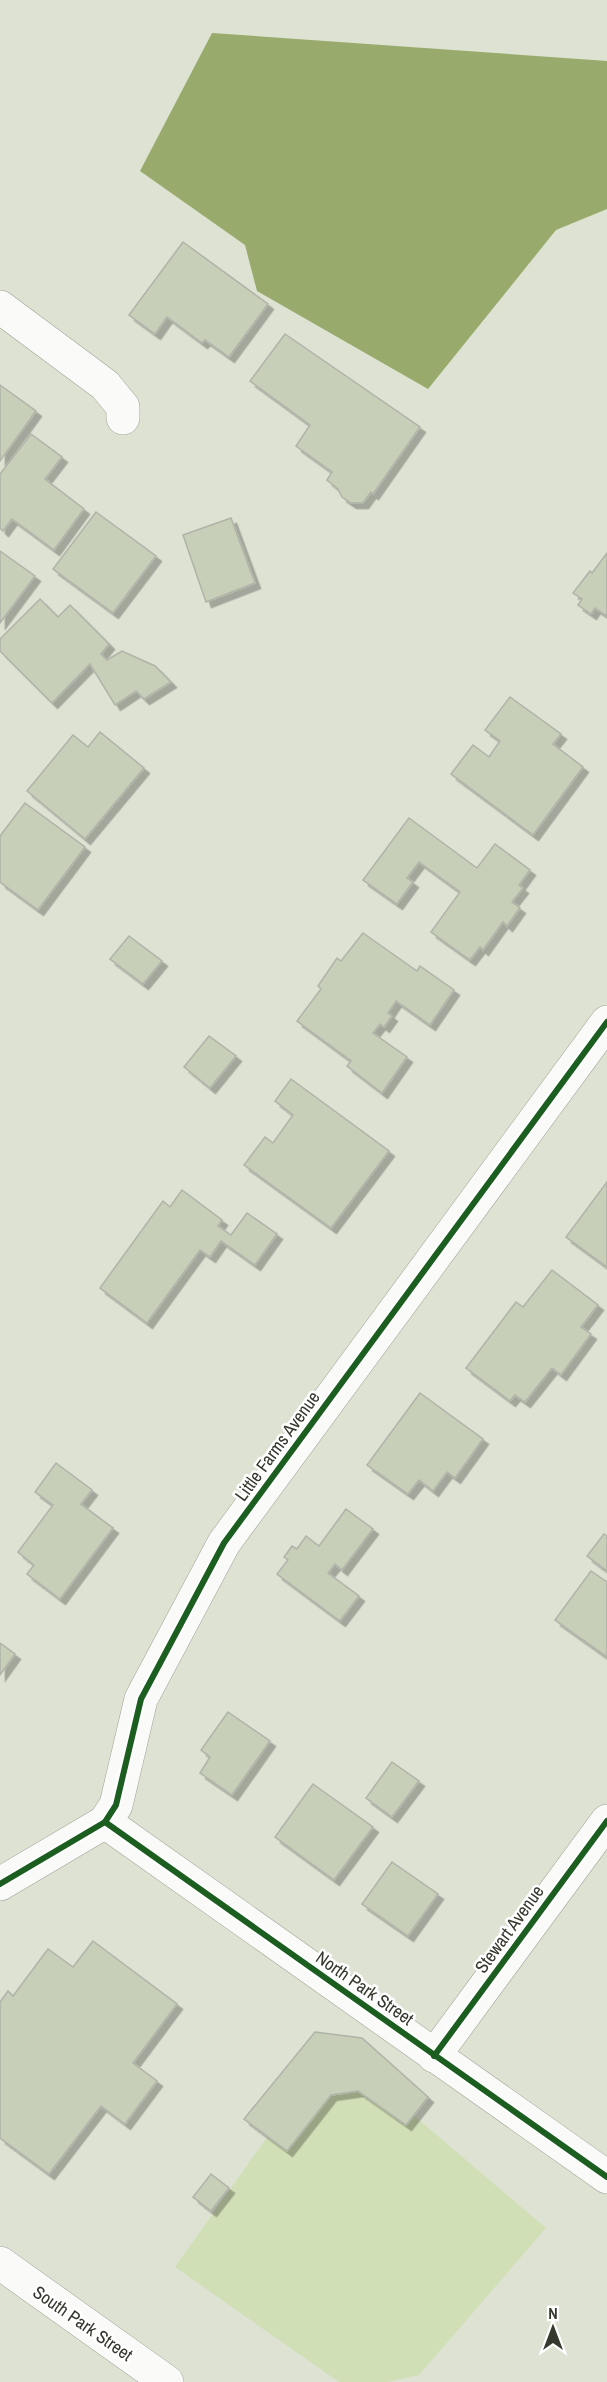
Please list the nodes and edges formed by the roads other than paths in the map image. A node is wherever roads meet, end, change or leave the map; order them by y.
1 (0, 307) edge
2 (123, 418) dead end
3 (607, 1022) edge
4 (607, 1821) edge
5 (105, 1822) junction
6 (0, 1884) edge
7 (434, 2056) junction
8 (607, 2177) edge
9 (0, 2264) edge
10 (167, 2382) edge

1 - 2 street
3 - 5 street, Little Farms Avenue
4 - 7 street, Stewart Avenue
5 - 6 street
5 - 7 street, North Park Street
7 - 8 street, North Park Street
9 - 10 street, South Park Street

